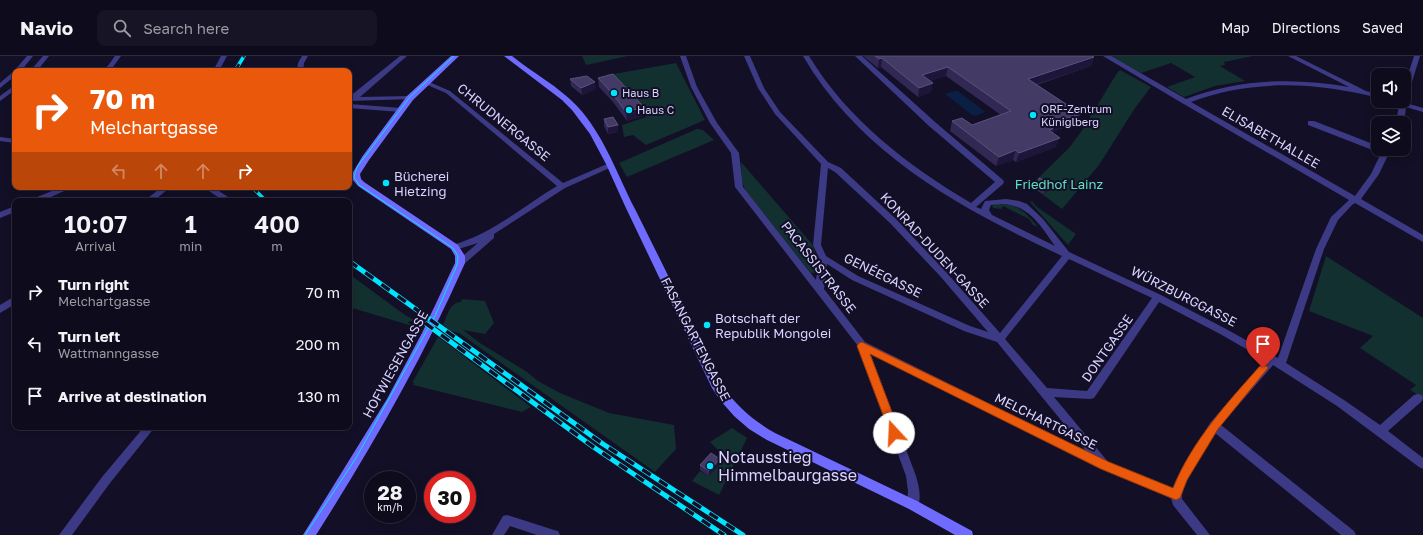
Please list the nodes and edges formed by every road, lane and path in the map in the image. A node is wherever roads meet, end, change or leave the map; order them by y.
1 (30, 56) edge
2 (46, 56) edge
3 (118, 56) edge
4 (224, 56) edge
5 (305, 56) edge
6 (404, 56) edge
7 (455, 56) edge
8 (508, 56) edge
9 (683, 56) edge
10 (747, 56) edge
11 (806, 56) edge
12 (858, 56) edge
13 (1106, 56) edge
14 (1291, 56) edge
15 (1416, 57) edge
16 (20, 68) edge
17 (36, 68) edge
18 (109, 68) edge
19 (218, 68) edge
20 (300, 68) edge
21 (12, 76) edge
22 (1411, 76) edge
23 (427, 83) junction
24 (0, 86) edge
25 (12, 89) edge
26 (1364, 92) junction
27 (1371, 94) edge
28 (0, 98) edge
29 (352, 98) edge
30 (410, 98) junction
31 (352, 99) edge
32 (1184, 102) junction
33 (1411, 105) edge
34 (352, 106) edge
35 (401, 110) junction
36 (1423, 110) edge
37 (1311, 122) dead end
38 (0, 138) edge
39 (12, 140) edge
40 (1371, 146) edge
41 (1380, 156) edge
42 (825, 164) junction
43 (610, 166) junction
44 (562, 186) junction
45 (62, 190) edge
46 (163, 190) edge
47 (212, 190) edge
48 (42, 198) edge
49 (152, 198) edge
50 (225, 198) edge
51 (1354, 200) junction
52 (971, 207) junction
53 (12, 210) edge
54 (0, 215) edge
55 (989, 217) junction
56 (505, 224) junction
57 (1423, 239) edge
58 (455, 247) junction
59 (1067, 256) junction
60 (823, 258) junction
61 (460, 263) junction
62 (819, 290) junction
63 (1158, 297) junction
64 (12, 301) edge
65 (0, 310) edge
66 (1000, 339) junction
67 (862, 346) junction
68 (1276, 362) junction
69 (1044, 392) junction
70 (1418, 398) dead end
71 (1214, 426) junction
72 (148, 430) edge
73 (1380, 432) junction
74 (1423, 464) edge
75 (1105, 466) junction
76 (1176, 495) junction
77 (913, 505) junction
78 (65, 535) edge
79 (309, 535) edge
80 (498, 535) edge
81 (554, 535) edge
82 (967, 535) edge
83 (1204, 535) edge
84 (1350, 535) edge

1 - 16 street
2 - 17 street
3 - 18 street
4 - 19 street
5 - 20 street
6 - 29 street
7 - 23 main road
8 - 43 main road, FASANGARTENGASSE
9 - 62 street, PACASSISTRASSE
10 - 42 street, KONRAD-DUDEN-GASSE
11 - 52 street
12 - 52 street
13 - 32 street, ELISABETHALLEE
14 - 26 street
15 - 22 street
21 - 24 street
23 - 30 main road
23 - 44 street, CHRUDNERGASSE
25 - 28 street
26 - 27 street
26 - 32 street
30 - 31 street
30 - 35 main road
32 - 51 street, ELISABETHALLEE
33 - 36 street
34 - 35 street
35 - 58 main road
37 - 40 street
38 - 39 street
41 - 51 street
42 - 60 street, GENÉEGASSE
42 - 66 street, KONRAD-DUDEN-GASSE
43 - 44 street, HOFWIESENGASSE
43 - 77 main road, FASANGARTENGASSE
44 - 56 street, HOFWIESENGASSE
45 - 48 street
46 - 49 street
47 - 50 street
51 - 57 street, ELISABETHALLEE
51 - 68 street
52 - 55 street
53 - 54 street
55 - 59 street, WÜRZBURGGASSE
55 - 59 street
56 - 58 street, HOFWIESENGASSE
56 - 61 street, HOFWIESENGASSE
58 - 61 main road
59 - 63 street, WÜRZBURGGASSE
59 - 66 street
60 - 62 street
60 - 66 street, GENÉEGASSE
61 - 79 main road, HOFWIESENGASSE
62 - 67 street, PACASSISTRASSE
63 - 68 street, WÜRZBURGGASSE
63 - 69 street, DONTGASSE
64 - 65 street
66 - 69 street, KONRAD-DUDEN-GASSE
67 - 75 street, MELCHARTGASSE
67 - 77 street, PACASSISTRASSE
68 - 71 street
68 - 73 street, WÜRZBURGGASSE
69 - 75 street, KONRAD-DUDEN-GASSE
70 - 73 street
71 - 76 street
71 - 84 street
72 - 78 street
73 - 74 street, WÜRZBURGGASSE
75 - 76 street, MELCHARTGASSE
76 - 83 street
77 - 82 main road, FASANGARTENGASSE
80 - 81 street

